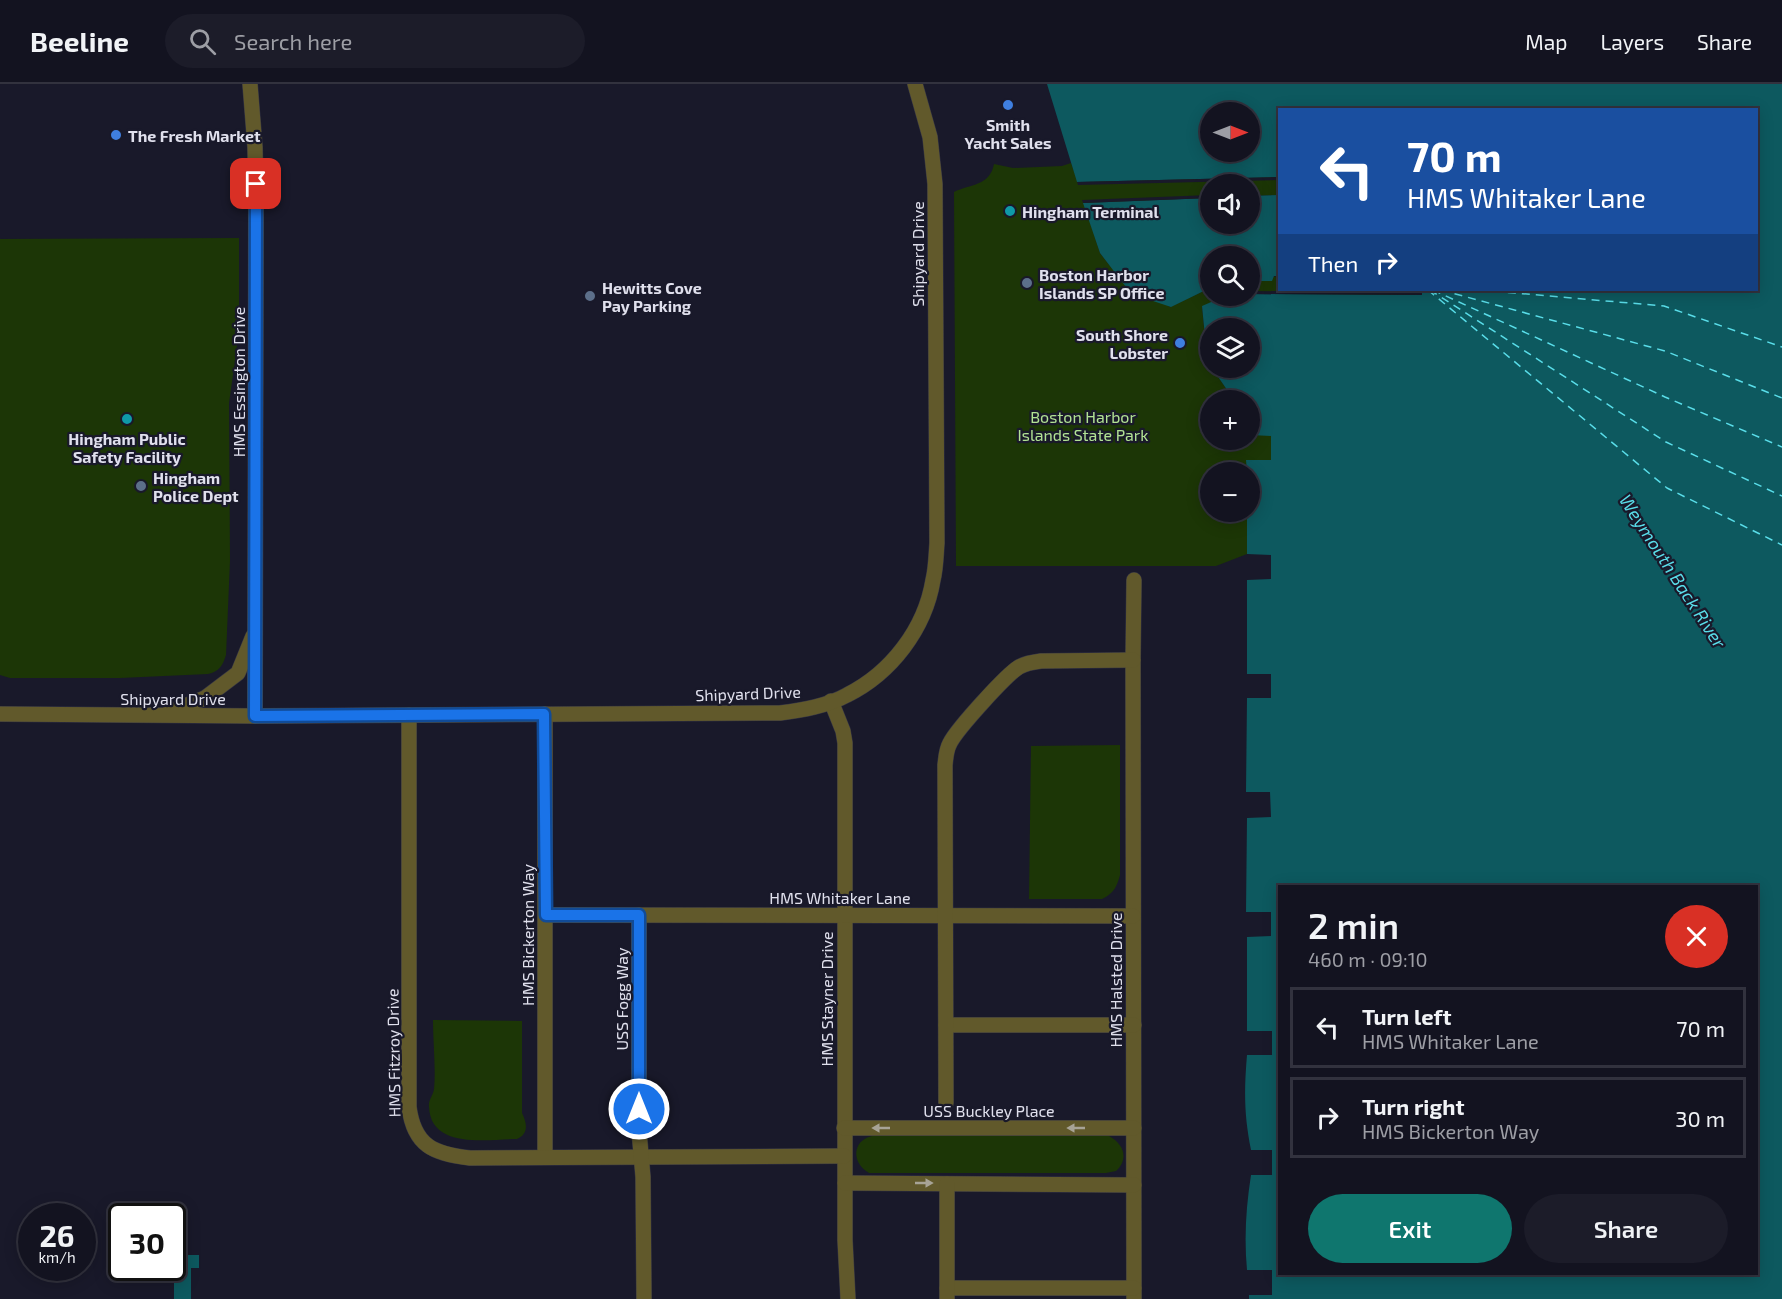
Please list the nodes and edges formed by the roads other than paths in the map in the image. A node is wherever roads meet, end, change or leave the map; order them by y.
1 (249, 84) edge
2 (915, 84) edge
3 (1134, 580) dead end
4 (256, 627) junction
5 (1132, 660) junction
6 (831, 701) junction
7 (0, 714) edge
8 (544, 714) junction
9 (409, 715) junction
10 (161, 716) junction
11 (255, 716) junction
12 (546, 915) junction
13 (639, 915) junction
14 (844, 915) junction
15 (945, 915) junction
16 (1133, 915) junction
17 (946, 1025) junction
18 (1134, 1025) junction
19 (946, 1103) dead end
20 (844, 1128) junction
21 (1134, 1128) junction
22 (545, 1156) junction
23 (844, 1156) junction
24 (642, 1157) junction
25 (845, 1183) junction
26 (947, 1184) junction
27 (1134, 1185) junction
28 (947, 1293) edge
29 (1134, 1293) edge
30 (644, 1299) edge
31 (848, 1299) edge

1 - 4 street, HMS Essington Drive
2 - 6 street, Shipyard Drive
3 - 5 street, HMS Halsted Drive
4 - 10 street
4 - 11 street, HMS Essington Drive
5 - 15 street
5 - 16 street, HMS Halsted Drive
6 - 8 street, Shipyard Drive
6 - 14 street, HMS Stayner Drive
7 - 10 street, Shipyard Drive
8 - 9 street, Shipyard Drive
8 - 12 street, HMS Bickerton Way
9 - 11 street, Shipyard Drive
9 - 22 street, HMS Fitzroy Drive
10 - 11 street, Shipyard Drive
12 - 13 street, HMS Whitaker Lane
12 - 22 street, HMS Bickerton Way
13 - 14 street, HMS Whitaker Lane
13 - 24 street, USS Fogg Way
14 - 15 street, HMS Whitaker Lane
14 - 20 street, HMS Stayner Drive
15 - 16 street, HMS Whitaker Lane
15 - 17 street
16 - 18 street, HMS Halsted Drive
17 - 18 street
17 - 19 street
18 - 21 street, HMS Halsted Drive
21 -> 20 street, USS Buckley Place
20 - 23 street, HMS Stayner Drive
21 - 27 street, HMS Halsted Drive
22 - 24 street, HMS Fitzroy Drive
23 - 24 street, HMS Fitzroy Drive
23 - 25 street, HMS Stayner Drive
24 - 30 street, USS Fogg Way
25 -> 26 street
25 - 31 street, HMS Stayner Drive
26 - 27 street
26 - 28 street
27 - 29 street, HMS Halsted Drive
28 - 29 street

